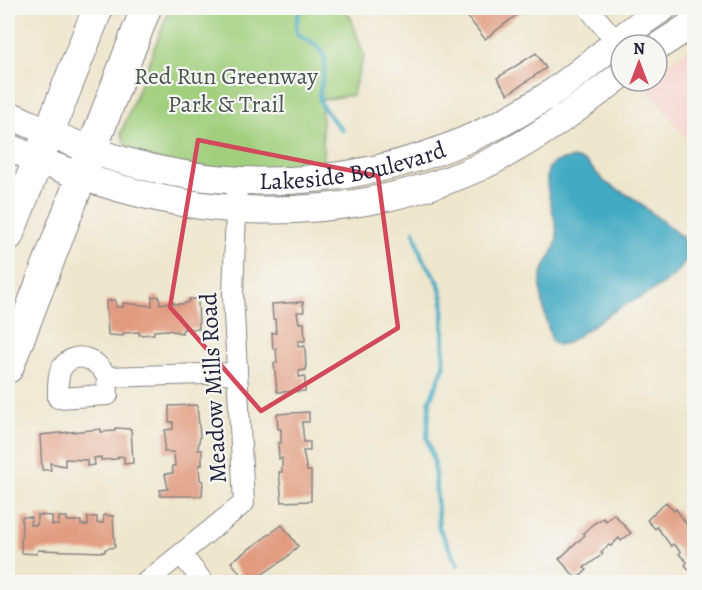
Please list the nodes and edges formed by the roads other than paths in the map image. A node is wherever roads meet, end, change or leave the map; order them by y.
1 (98, 8) edge
2 (146, 8) edge
3 (588, 8) edge
4 (663, 8) edge
5 (694, 22) edge
6 (609, 33) edge
7 (627, 33) edge
8 (669, 40) edge
9 (609, 47) edge
10 (609, 84) edge
11 (8, 114) edge
12 (48, 131) junction
13 (8, 147) edge
14 (38, 161) junction
15 (86, 164) junction
16 (237, 182) junction
17 (236, 212) junction
18 (8, 236) edge
19 (8, 368) edge
20 (236, 373) junction
21 (107, 377) dead end
22 (182, 555) junction
23 (146, 582) edge
24 (203, 582) edge

1 - 12 main road
2 - 15 main road
3 - 6 street
4 - 7 main road, Lakeside Boulevard
5 - 8 main road
9 - 16 main road, Lakeside Boulevard
10 - 17 main road, Lakeside Boulevard
11 - 12 main road, Lakeside Boulevard
12 - 14 main road
12 - 15 main road, Lakeside Boulevard
13 - 14 main road, Lakeside Boulevard
14 - 15 main road, Lakeside Boulevard
14 - 18 main road
15 - 16 main road, Lakeside Boulevard
15 - 17 main road, Lakeside Boulevard
15 - 19 main road
16 - 17 street, Meadow Mills Road
17 - 20 street, Meadow Mills Road
20 - 21 street
20 - 22 street, Meadow Mills Road
22 - 23 street, Meadow Mills Road
22 - 24 street

